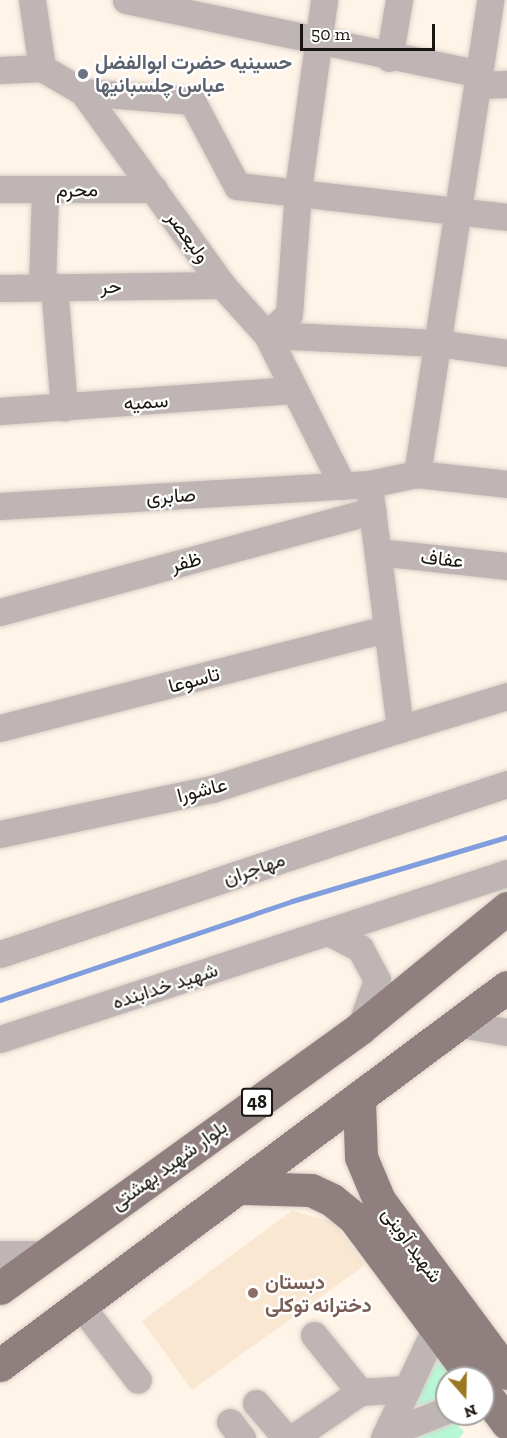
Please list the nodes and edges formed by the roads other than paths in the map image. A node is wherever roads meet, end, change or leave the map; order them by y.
1 (32, 0) edge
2 (126, 0) edge
3 (324, 0) edge
4 (399, 0) edge
5 (495, 4) edge
6 (199, 8) edge
7 (318, 44) junction
8 (389, 58) junction
9 (42, 68) junction
10 (0, 70) edge
11 (479, 80) junction
12 (507, 84) edge
13 (83, 93) junction
14 (0, 189) edge
15 (154, 189) junction
16 (45, 190) junction
17 (298, 190) junction
18 (459, 213) junction
19 (507, 218) edge
20 (222, 285) junction
21 (48, 286) junction
22 (0, 288) edge
23 (267, 335) junction
24 (438, 344) junction
25 (507, 353) edge
26 (293, 390) junction
27 (64, 408) junction
28 (0, 411) edge
29 (417, 474) junction
30 (369, 484) junction
31 (507, 484) edge
32 (343, 486) junction
33 (0, 506) edge
34 (373, 511) junction
35 (378, 552) junction
36 (507, 566) edge
37 (0, 612) edge
38 (386, 629) junction
39 (507, 696) edge
40 (0, 728) edge
41 (399, 729) junction
42 (507, 784) edge
43 (0, 834) edge
44 (507, 873) edge
45 (507, 908) edge
46 (330, 933) junction
47 (0, 954) edge
48 (507, 987) edge
49 (460, 1024) junction
50 (360, 1028) junction
51 (507, 1032) edge
52 (0, 1039) edge
53 (359, 1100) junction
54 (244, 1188) junction
55 (366, 1209) junction
56 (0, 1254) edge
57 (46, 1254) junction
58 (0, 1288) edge
59 (81, 1306) junction
60 (435, 1327) junction
61 (314, 1335) dead end
62 (501, 1352) edge
63 (0, 1365) edge
64 (464, 1366) edge
65 (138, 1380) dead end
66 (407, 1389) junction
67 (360, 1392) junction
68 (256, 1403) dead end
69 (435, 1415) edge
70 (385, 1436) edge
71 (286, 1438) edge
72 (293, 1438) edge

1 - 9 street
2 - 6 street
3 - 7 street
4 - 8 street
5 - 11 street
6 - 7 street
7 - 8 street
7 - 17 street
8 - 11 street
9 - 10 street
9 - 13 street, ولیعصر
11 - 12 street
11 - 18 street
13 - 15 street, ولیعصر
13 - 17 street
14 - 16 street, محرم
15 - 16 street, محرم
15 - 20 street, ولیعصر
16 - 21 street
17 - 18 street
17 - 23 street
18 - 19 street
18 - 24 street
20 - 21 street, حر
20 - 23 street, ولیعصر
21 - 22 street, حر
21 - 27 street
23 - 24 street
23 - 26 street, ولیعصر
24 - 25 street
24 - 29 street
26 - 27 street, سمیه
26 - 32 street, ولیعصر
27 - 28 street, سمیه
29 - 30 street, صابری
29 - 31 street, صابری
30 - 32 street, صابری
30 - 34 street
32 - 33 street, صابری
34 - 35 street
34 - 37 street, ظفر
35 - 36 street, عفاف
35 - 38 street
38 - 40 street, تاسوعا
38 - 41 street
39 - 41 street, عاشورا
41 - 43 street, عاشورا
42 - 47 street, مهاجران
44 - 46 street, شهید خدابنده
45 - 50 main road, بلوار شهید بهشتی / 48
46 - 50 street
46 - 52 street, شهید خدابنده
48 - 49 main road
49 - 51 street
49 - 53 main road
50 - 57 main road, بلوار شهید بهشتی / 48
53 - 54 main road
53 - 55 main road, شهید آوینی
54 - 55 main road, شهید آوینی
54 - 59 main road
55 - 60 main road, شهید آوینی
55 - 62 main road, شهید آوینی
56 - 57 street
57 - 58 main road, بلوار شهید بهشتی / 48
59 - 63 main road
59 - 65 street
60 - 64 main road, شهید آوینی
60 - 66 street
61 - 67 street
66 - 67 street
66 - 70 street
67 - 72 street
68 - 71 street
69 - 70 street

